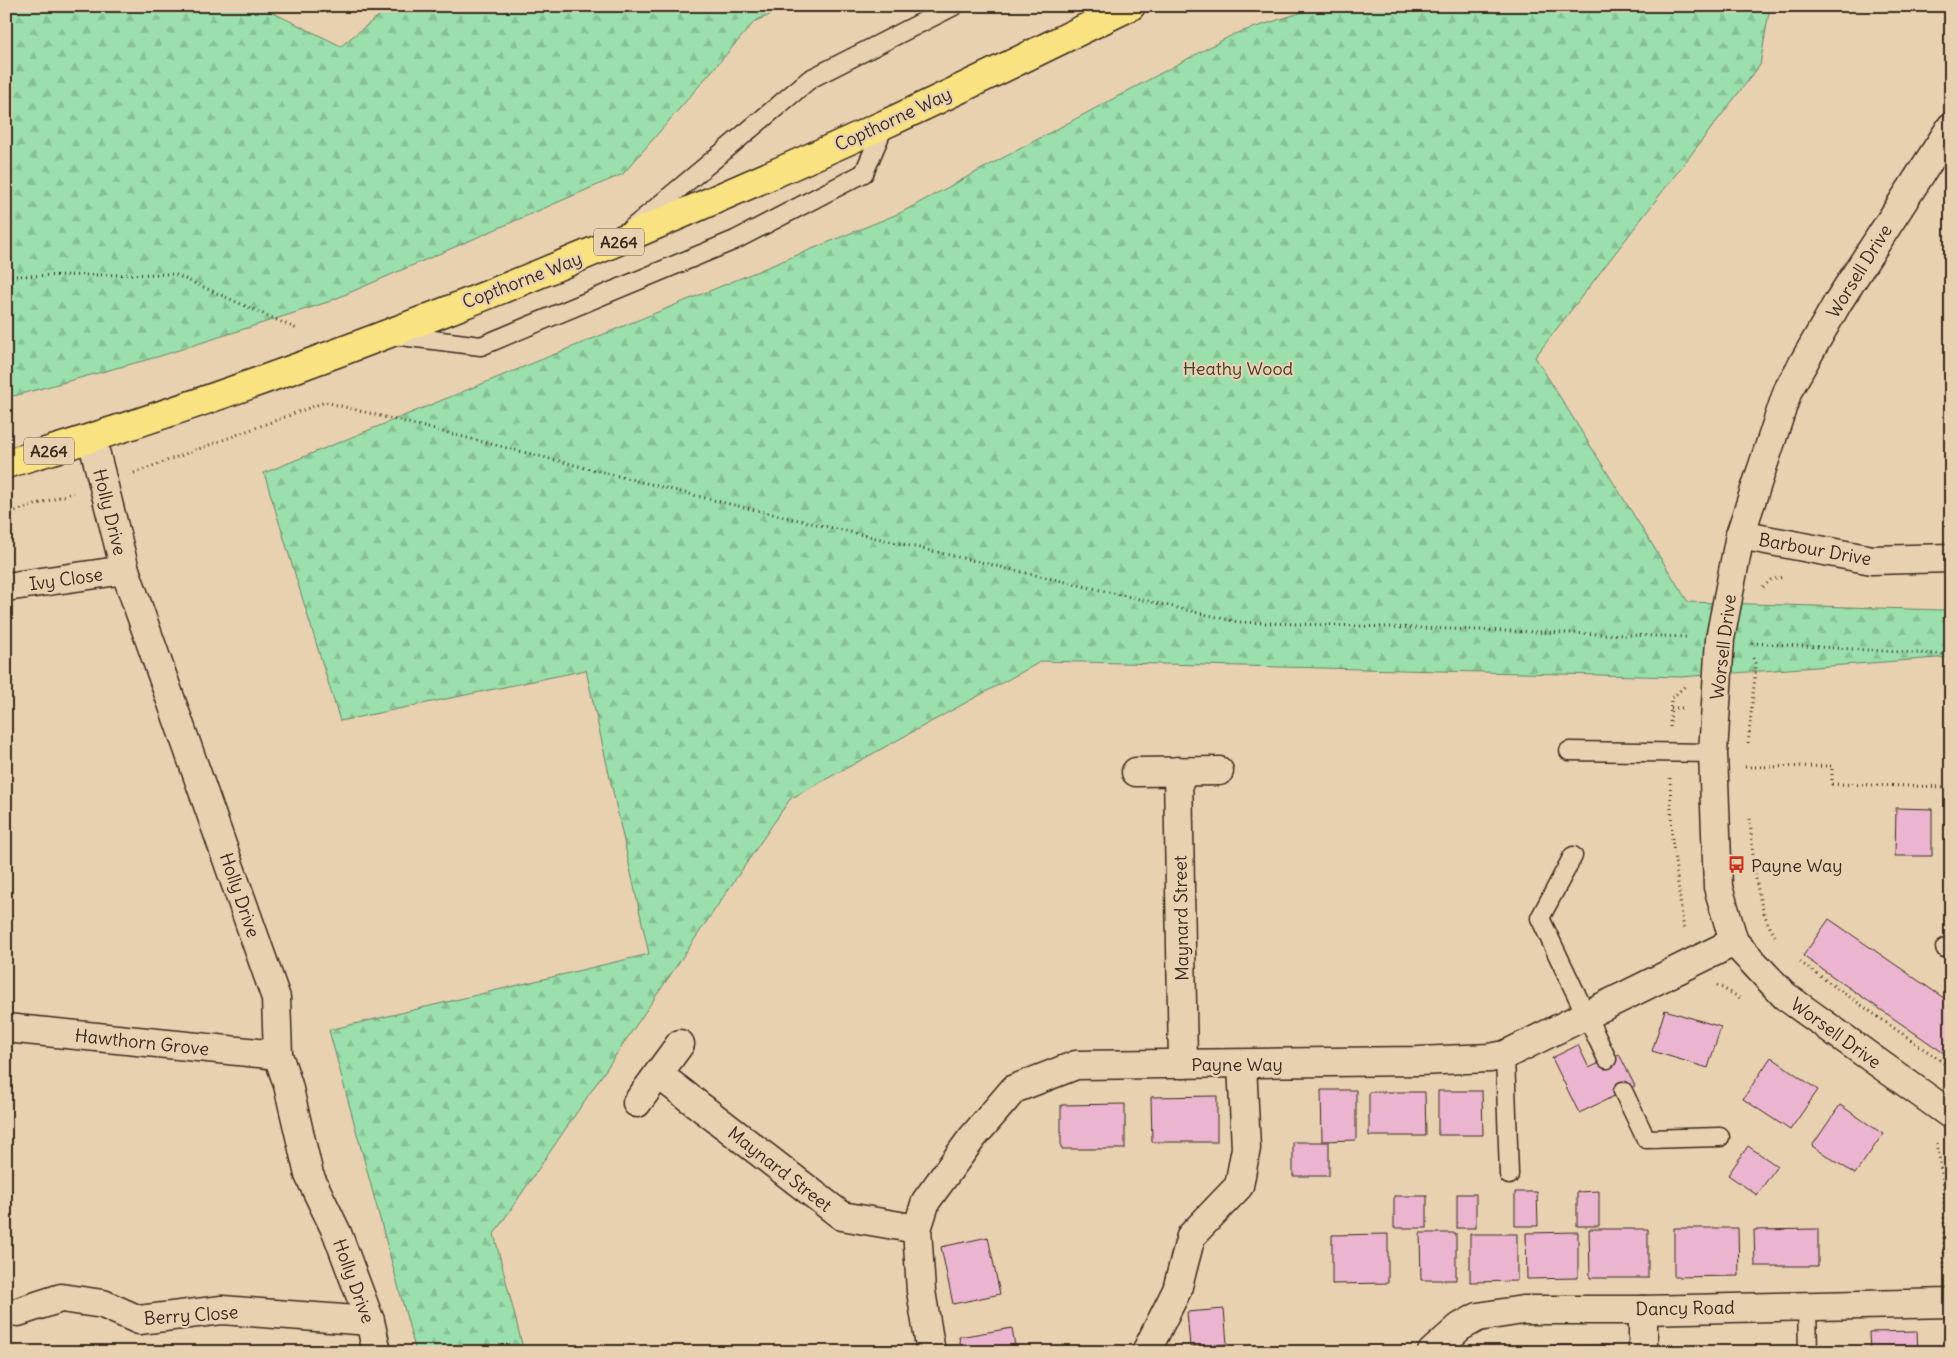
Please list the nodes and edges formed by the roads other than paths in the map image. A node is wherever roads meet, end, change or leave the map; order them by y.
1 (954, 6) edge
2 (1131, 6) edge
3 (885, 124) junction
4 (1951, 127) edge
5 (610, 246) junction
6 (384, 334) junction
7 (92, 439) junction
8 (6, 464) edge
9 (1740, 535) junction
10 (1951, 558) edge
11 (125, 570) junction
12 (6, 587) edge
13 (1569, 751) dead end
14 (1713, 753) junction
15 (1178, 771) junction
16 (1219, 771) dead end
17 (1136, 772) dead end
18 (1573, 856) dead end
19 (1734, 942) junction
20 (1586, 1016) junction
21 (6, 1028) edge
22 (680, 1044) dead end
23 (1505, 1055) junction
24 (278, 1056) junction
25 (1607, 1059) dead end
26 (1183, 1064) junction
27 (1242, 1064) junction
28 (658, 1074) junction
29 (1623, 1091) dead end
30 (637, 1102) dead end
31 (1951, 1115) edge
32 (1720, 1138) dead end
33 (1509, 1175) dead end
34 (917, 1229) junction
35 (1951, 1303) edge
36 (1808, 1306) junction
37 (1643, 1310) junction
38 (18, 1312) dead end
39 (370, 1321) junction
40 (377, 1352) edge
41 (931, 1352) edge
42 (1146, 1352) edge
43 (1432, 1352) edge
44 (1642, 1352) edge
45 (1808, 1352) edge

1 - 5 lane
2 - 3 highway, Copthorne Way / A264
3 - 5 highway, Copthorne Way / A264
3 - 6 lane
4 - 9 street, Worsell Drive
5 - 6 highway, Copthorne Way / A264
6 - 7 highway, Copthorne Way / A264
7 - 8 highway, Copthorne Way / A264
7 - 11 street, Holly Drive
9 - 10 street, Barbour Drive
9 - 14 street, Worsell Drive
11 - 12 street, Ivy Close
11 - 24 street, Holly Drive
13 - 14 lane
14 - 19 street, Worsell Drive
15 - 16 street
15 - 17 street
15 - 26 street, Maynard Street
18 - 20 lane
19 - 20 street, Payne Way
19 - 31 street, Worsell Drive
20 - 23 street, Payne Way
20 - 25 lane
21 - 24 street, Hawthorn Grove
22 - 28 street
23 - 27 street, Payne Way
23 - 33 lane
24 - 39 street, Holly Drive
26 - 27 street, Payne Way
26 - 34 street, Payne Way
27 - 42 street
28 - 30 street
28 - 34 street, Maynard Street
29 - 32 lane
34 - 41 street, Payne Way
35 - 36 street, Dancy Road
36 - 37 street, Dancy Road
36 - 45 lane
37 - 43 street, Dancy Road
37 - 44 street
38 - 39 street, Berry Close
39 - 40 street, Holly Drive

